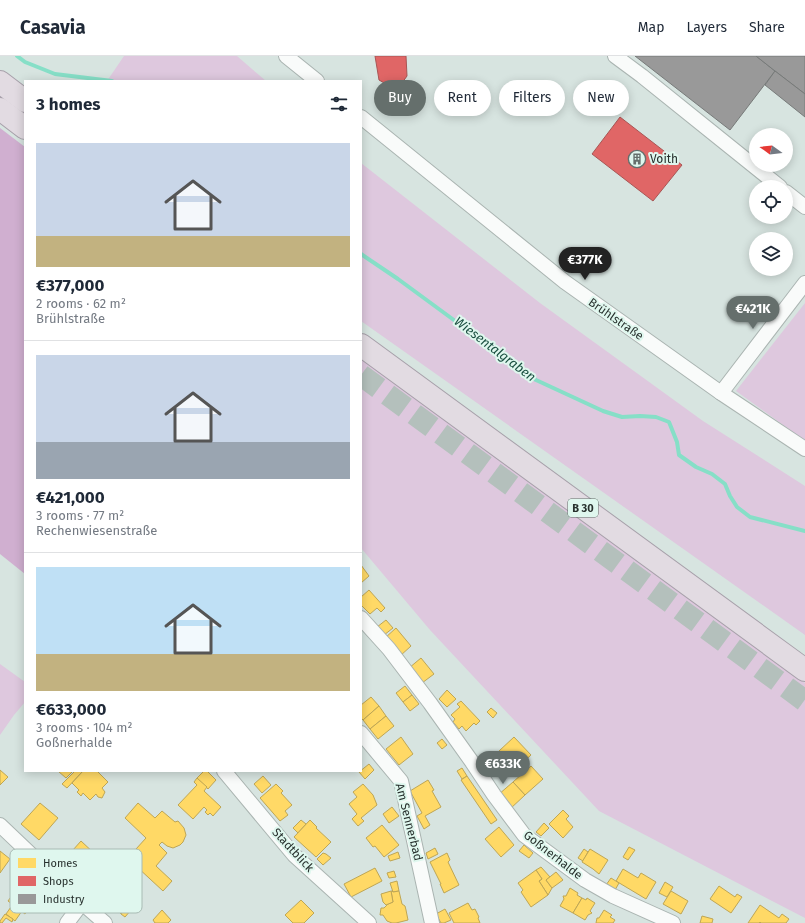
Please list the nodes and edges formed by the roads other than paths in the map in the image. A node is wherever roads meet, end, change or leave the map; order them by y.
1 (286, 56) edge
2 (615, 56) edge
3 (316, 80) edge
4 (0, 82) edge
5 (24, 100) edge
6 (0, 109) edge
7 (362, 118) edge
8 (24, 127) edge
9 (771, 180) edge
10 (793, 198) edge
11 (805, 207) edge
12 (805, 283) edge
13 (362, 346) edge
14 (721, 393) junction
15 (805, 449) edge
16 (362, 619) edge
17 (805, 670) edge
18 (362, 733) edge
19 (225, 772) edge
20 (0, 825) edge
21 (25, 849) edge
22 (74, 913) edge
23 (94, 913) edge
24 (67, 923) edge
25 (106, 923) edge
26 (369, 923) edge
27 (432, 923) edge
28 (673, 923) edge

1 - 3 street
2 - 9 street
4 - 5 highway
6 - 8 highway
7 - 14 street, Brühlstraße
10 - 11 street
12 - 14 street
13 - 17 highway, B 30
14 - 15 street, Brühlstraße
16 - 28 street, Goßnerhalde
18 - 27 street, Am Sennerbad
19 - 26 street, Stadtblick
20 - 21 street
22 - 24 street
23 - 25 street

